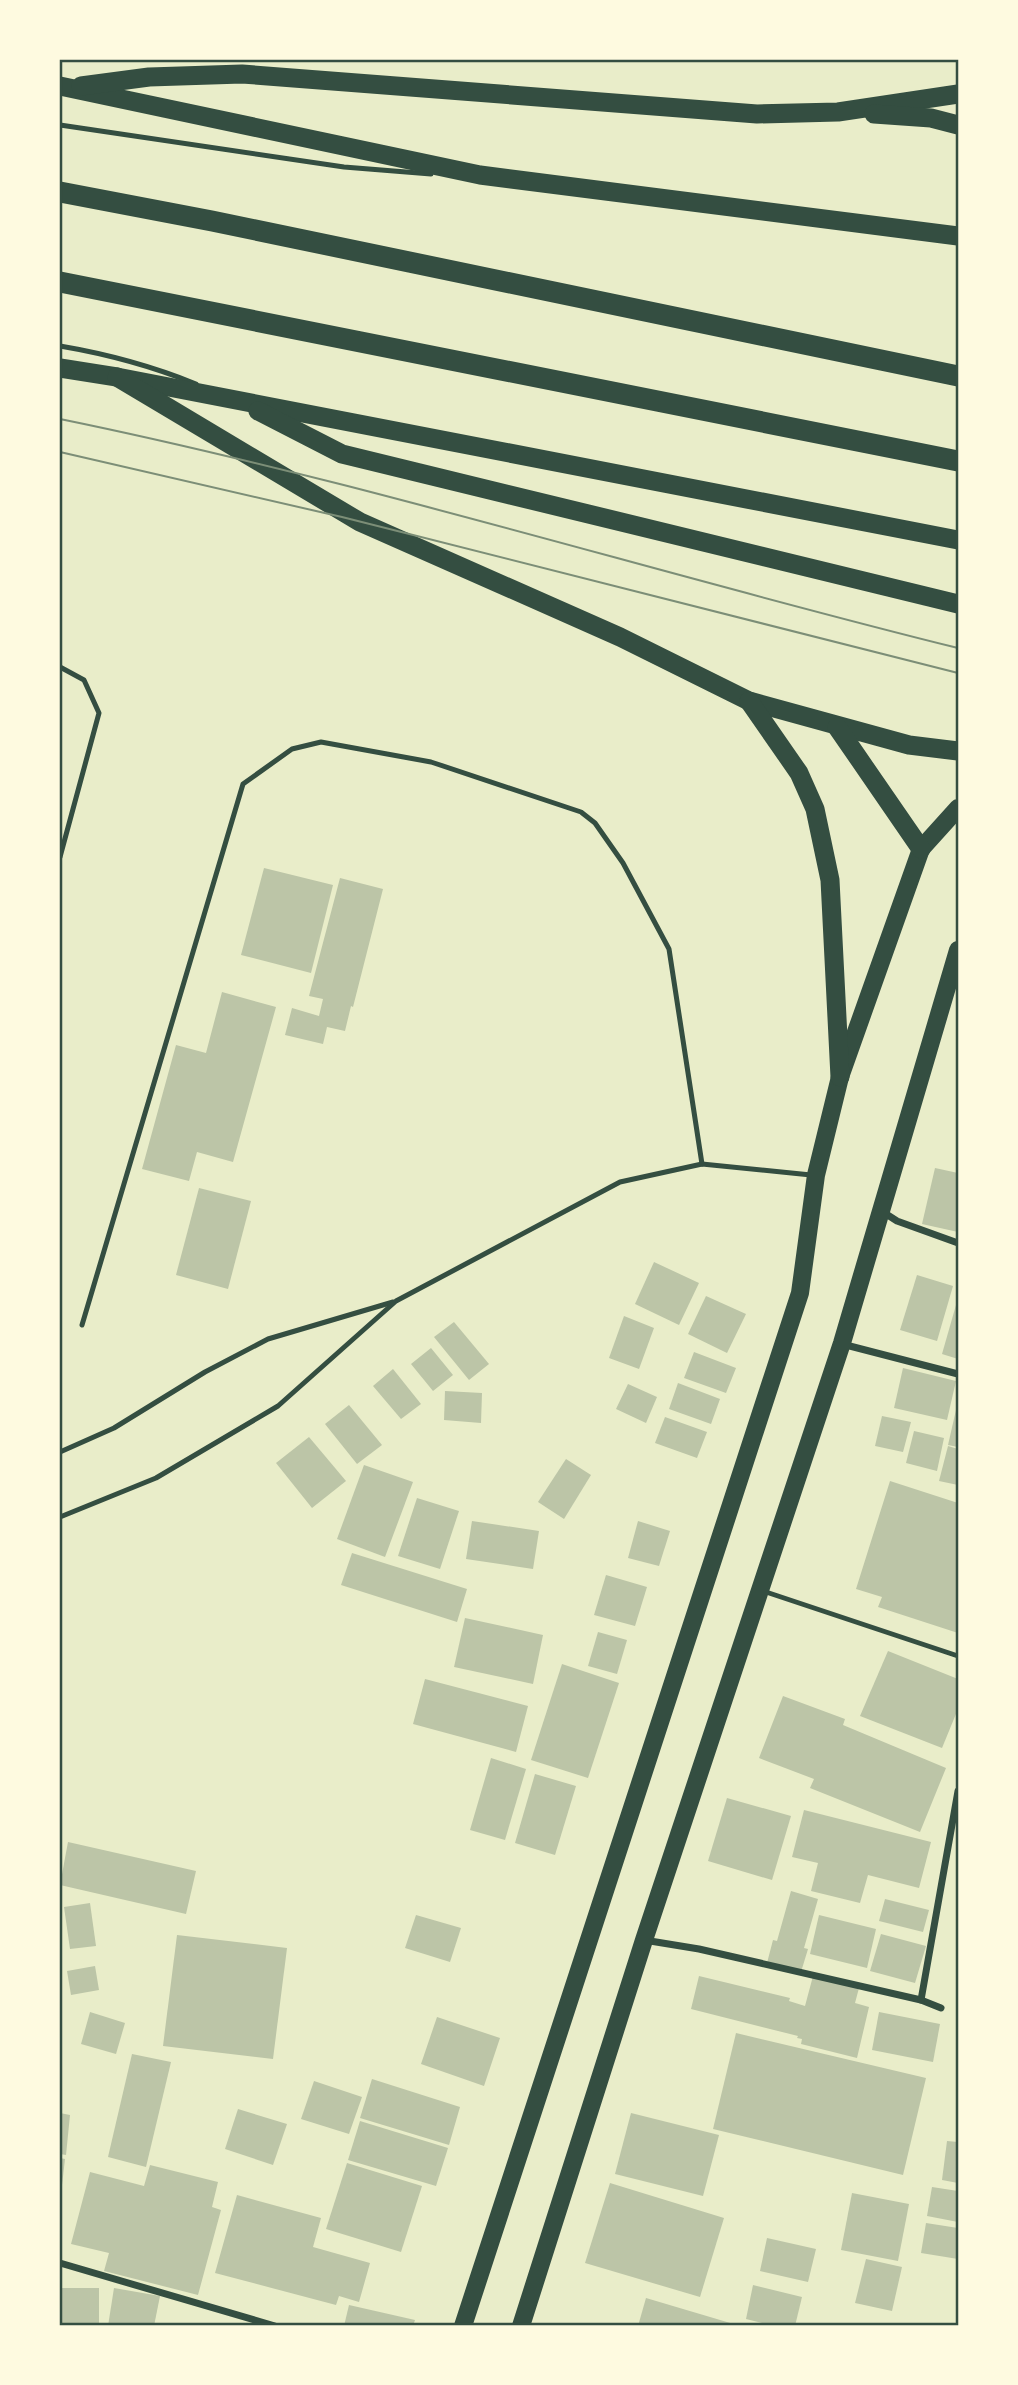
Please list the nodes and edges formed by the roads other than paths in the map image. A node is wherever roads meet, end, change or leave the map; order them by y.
1 (63, 87) edge
2 (958, 94) edge
3 (838, 112) junction
4 (958, 124) edge
5 (60, 125) edge
6 (480, 175) junction
7 (60, 192) edge
8 (950, 235) edge
9 (60, 282) edge
10 (60, 345) edge
11 (60, 368) edge
12 (958, 376) edge
13 (117, 377) junction
14 (238, 401) junction
15 (958, 461) edge
16 (958, 540) edge
17 (958, 604) edge
18 (60, 667) edge
19 (749, 701) junction
20 (837, 727) junction
21 (958, 751) edge
22 (958, 807) edge
23 (921, 849) junction
24 (60, 857) edge
25 (958, 950) edge
26 (840, 1077) junction
27 (702, 1164) junction
28 (816, 1175) junction
29 (882, 1211) junction
30 (958, 1243) edge
31 (396, 1301) junction
32 (82, 1325) dead end
33 (842, 1343) junction
34 (958, 1374) edge
35 (60, 1452) edge
36 (60, 1517) edge
37 (760, 1590) junction
38 (958, 1656) edge
39 (958, 1791) edge
40 (644, 1940) junction
41 (921, 2000) junction
42 (941, 2008) dead end
43 (60, 2263) edge
44 (275, 2326) edge
45 (463, 2326) edge
46 (521, 2326) edge

1 - 3 highway
1 - 6 highway
2 - 3 highway
3 - 4 highway
5 - 6 lane
6 - 8 highway
7 - 12 highway
9 - 15 highway
10 - 14 lane
11 - 13 highway
13 - 14 highway
13 - 19 highway
14 - 16 highway
14 - 17 highway
18 - 24 lane
19 - 20 highway
19 - 26 highway
20 - 21 highway
20 - 23 highway
22 - 23 main road
23 - 26 main road
25 - 29 main road
26 - 28 main road
27 - 28 lane
27 - 31 lane
27 - 32 lane
28 - 45 main road
29 - 30 street
29 - 33 main road
31 - 35 lane
31 - 36 lane
33 - 34 street
33 - 37 main road
37 - 38 lane
37 - 40 main road
39 - 41 street
40 - 41 street
40 - 46 main road
41 - 42 street
43 - 44 street

